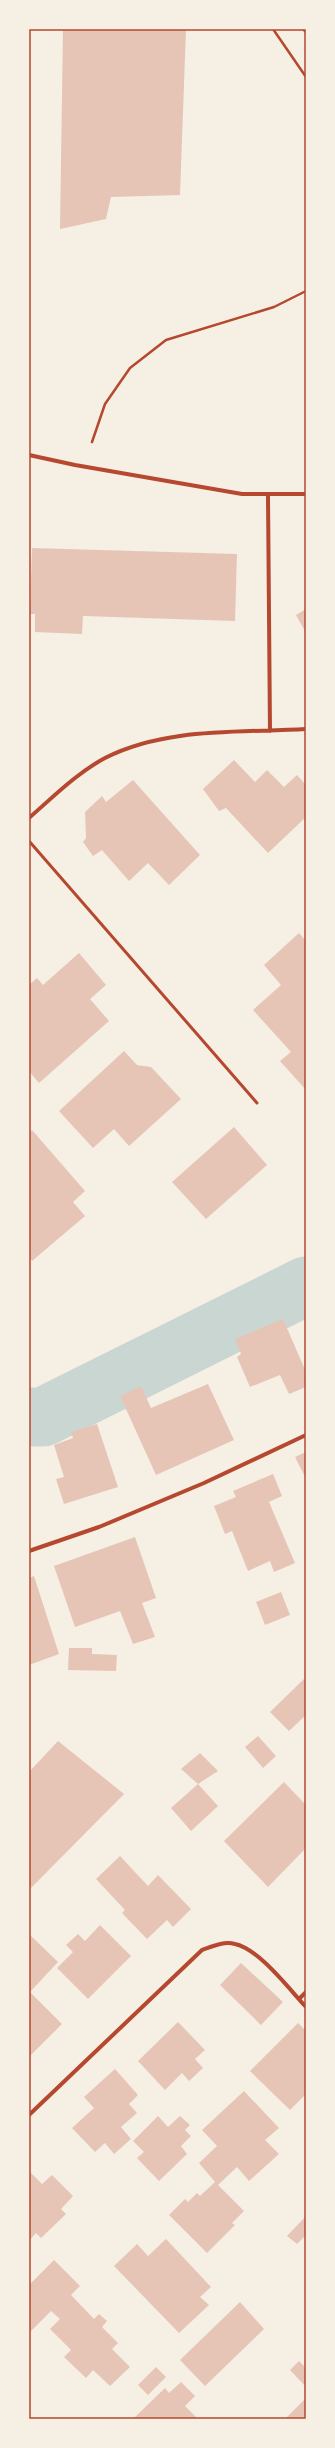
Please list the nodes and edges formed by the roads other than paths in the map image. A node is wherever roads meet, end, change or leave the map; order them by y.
1 (29, 455) edge
2 (306, 494) edge
3 (268, 496) junction
4 (306, 730) edge
5 (270, 731) junction
6 (29, 818) edge
7 (29, 841) edge
8 (257, 1103) dead end
9 (306, 1435) edge
10 (29, 1551) edge
11 (306, 1992) edge
12 (299, 1999) junction
13 (306, 2007) edge
14 (29, 2115) edge

1 - 3 street
2 - 3 street
3 - 5 street
4 - 5 street
5 - 6 street
7 - 8 lane
9 - 10 street
11 - 12 street
12 - 13 street
12 - 14 street

